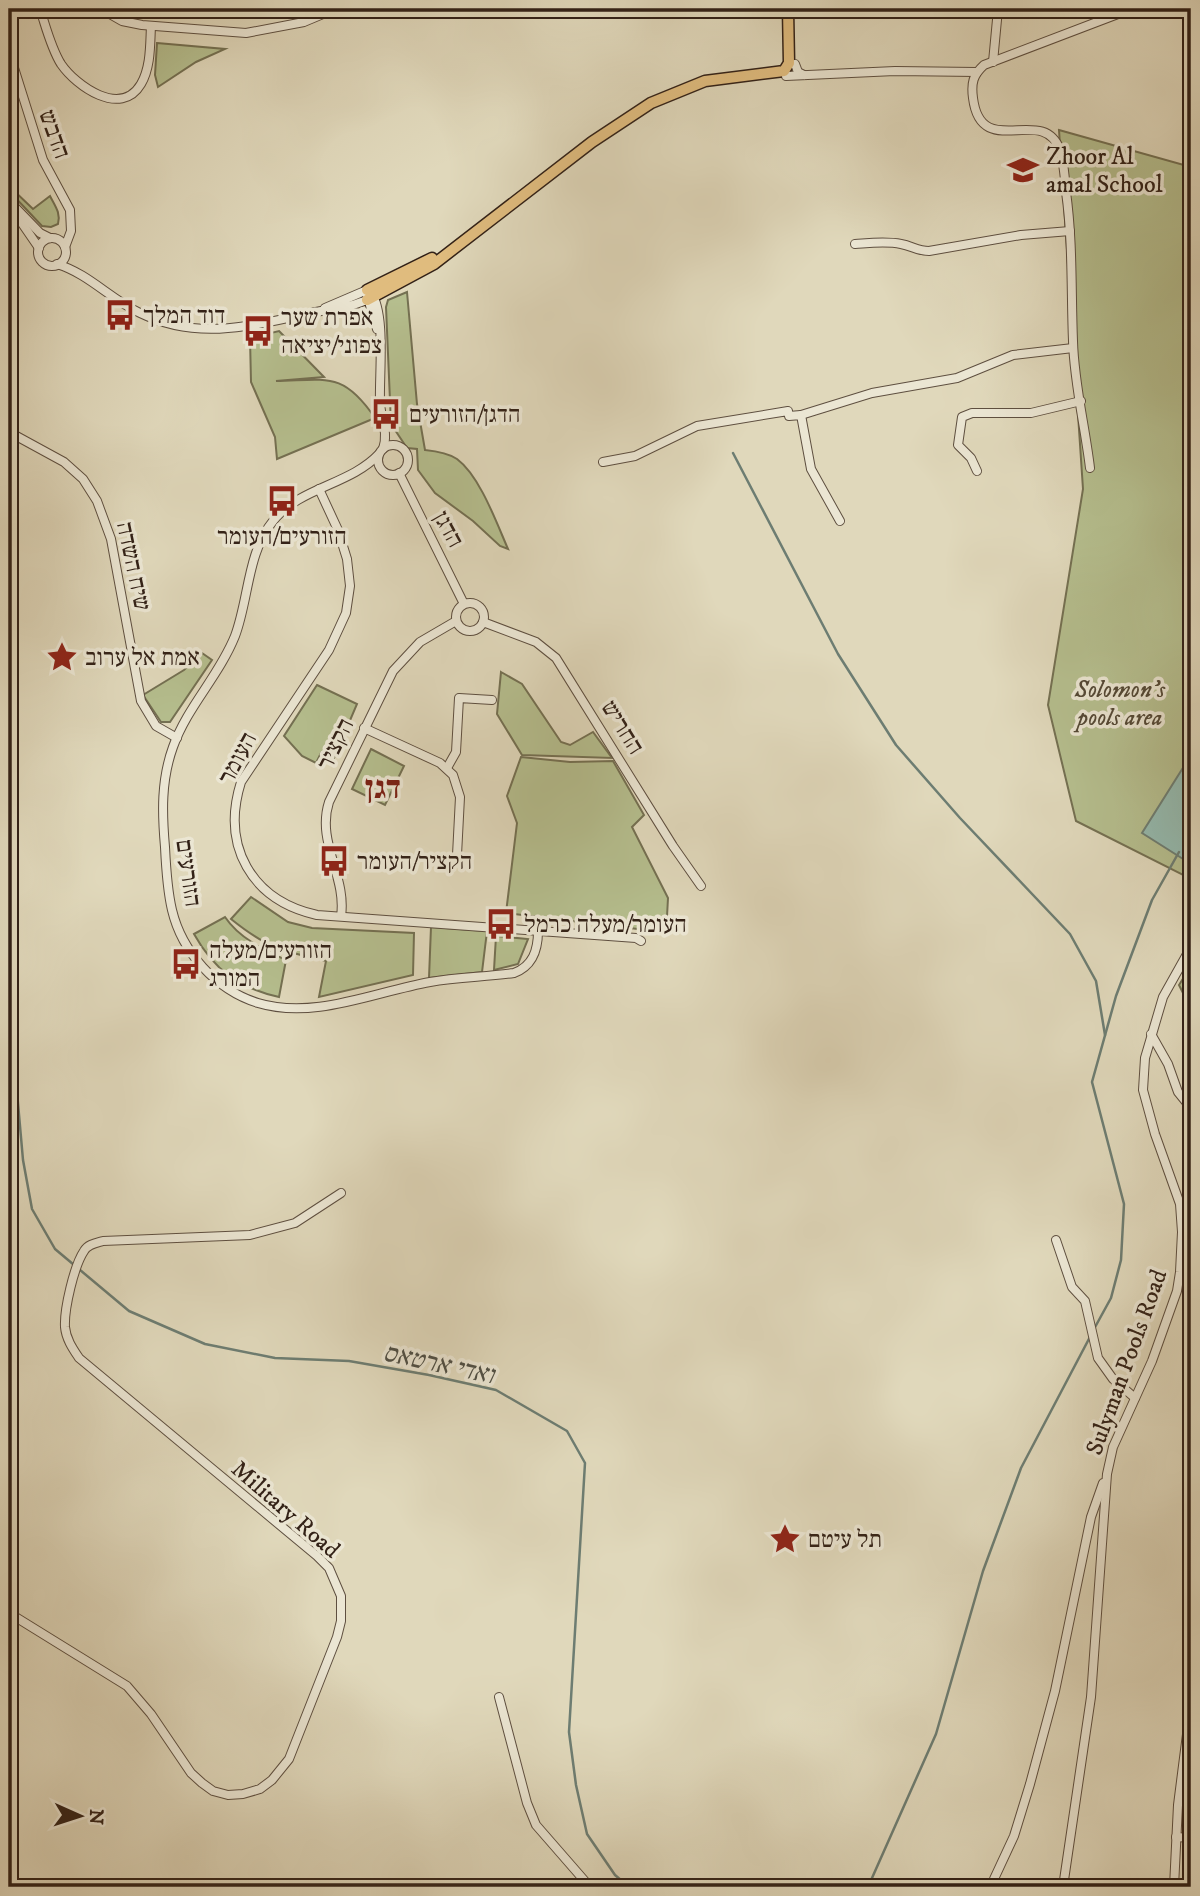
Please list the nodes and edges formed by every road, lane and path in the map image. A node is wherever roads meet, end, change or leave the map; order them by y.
1 (40, 9) edge
2 (101, 9) edge
3 (335, 9) edge
4 (788, 9) edge
5 (794, 9) edge
6 (998, 9) edge
7 (1131, 9) edge
8 (151, 26) junction
9 (9, 52) edge
10 (993, 62) junction
11 (795, 64) junction
12 (976, 72) junction
13 (804, 75) junction
14 (786, 76) junction
15 (651, 103) junction
16 (9, 203) edge
17 (71, 225) junction
18 (1070, 231) junction
19 (52, 238) junction
20 (855, 244) dead end
21 (39, 248) junction
22 (65, 249) junction
23 (57, 264) junction
24 (81, 273) junction
25 (369, 296) junction
26 (1073, 348) junction
27 (1081, 401) junction
28 (801, 415) junction
29 (384, 428) junction
30 (9, 432) edge
31 (400, 447) junction
32 (381, 451) junction
33 (603, 462) dead end
34 (1090, 468) dead end
35 (357, 471) junction
36 (977, 471) dead end
37 (386, 472) junction
38 (399, 473) junction
39 (318, 489) junction
40 (840, 521) dead end
41 (464, 604) junction
42 (456, 621) junction
43 (482, 622) junction
44 (492, 700) dead end
45 (364, 728) junction
46 (177, 738) junction
47 (447, 768) junction
48 (457, 855) dead end
49 (701, 886) dead end
50 (341, 916) junction
51 (538, 931) junction
52 (641, 941) dead end
53 (1191, 947) edge
54 (1151, 1034) junction
55 (1191, 1108) edge
56 (341, 1193) dead end
57 (1180, 1204) junction
58 (1191, 1228) edge
59 (1056, 1240) dead end
60 (1181, 1253) junction
61 (1191, 1254) edge
62 (1135, 1398) junction
63 (1107, 1474) junction
64 (9, 1613) edge
65 (499, 1698) dead end
66 (1191, 1703) edge
67 (1176, 1837) junction
68 (1191, 1838) edge
69 (590, 1887) edge
70 (993, 1887) edge
71 (1063, 1887) edge
72 (1174, 1887) edge

1 - 8 street
2 - 8 street
3 - 8 street
4 - 15 main road
5 - 11 main road
6 - 10 street
7 - 10 street
9 - 17 street, הדבש
10 - 12 street
11 - 13 street
11 - 14 main road
12 - 13 street
12 - 18 street
13 - 14 street
14 - 15 main road
15 - 25 main road
16 - 19 street
16 - 21 street
17 - 19 street
17 - 22 street
18 - 20 street
18 - 26 street
19 - 21 street
19 - 22 street
21 - 23 street
22 - 23 street
22 - 24 street
23 - 24 street
24 - 25 street
25 - 29 street
26 - 27 street
26 - 28 street
27 - 34 street
27 - 36 street
28 - 33 street
28 - 40 street
29 - 31 street
29 - 32 street
30 - 46 street, שיח השדה
31 - 32 street
31 - 38 street
32 - 35 street
32 - 37 street
35 - 37 street
35 - 39 street, הזורעים
37 - 38 street
38 - 41 street, הדגן
39 - 46 street, הזורעים
39 - 50 street, העומר
41 - 42 street
41 - 43 street
42 - 43 street
42 - 45 street, הקציר
43 - 49 street, החריש
44 - 47 street
45 - 47 street
45 - 50 street, הקציר
46 - 51 street, הזורעים
47 - 48 street
50 - 51 street, העומר
51 - 52 street, העומר
53 - 54 street, Sulyman Pools Road
54 - 55 street
54 - 57 street, Sulyman Pools Road
56 - 64 street, Military Road
57 - 58 street
57 - 60 street, Sulyman Pools Road
59 - 62 street
60 - 61 street
60 - 62 street, Sulyman Pools Road
62 - 63 street, Sulyman Pools Road
63 - 70 street
63 - 71 street, Sulyman Pools Road
65 - 69 street
66 - 67 street
67 - 68 street
67 - 72 street

